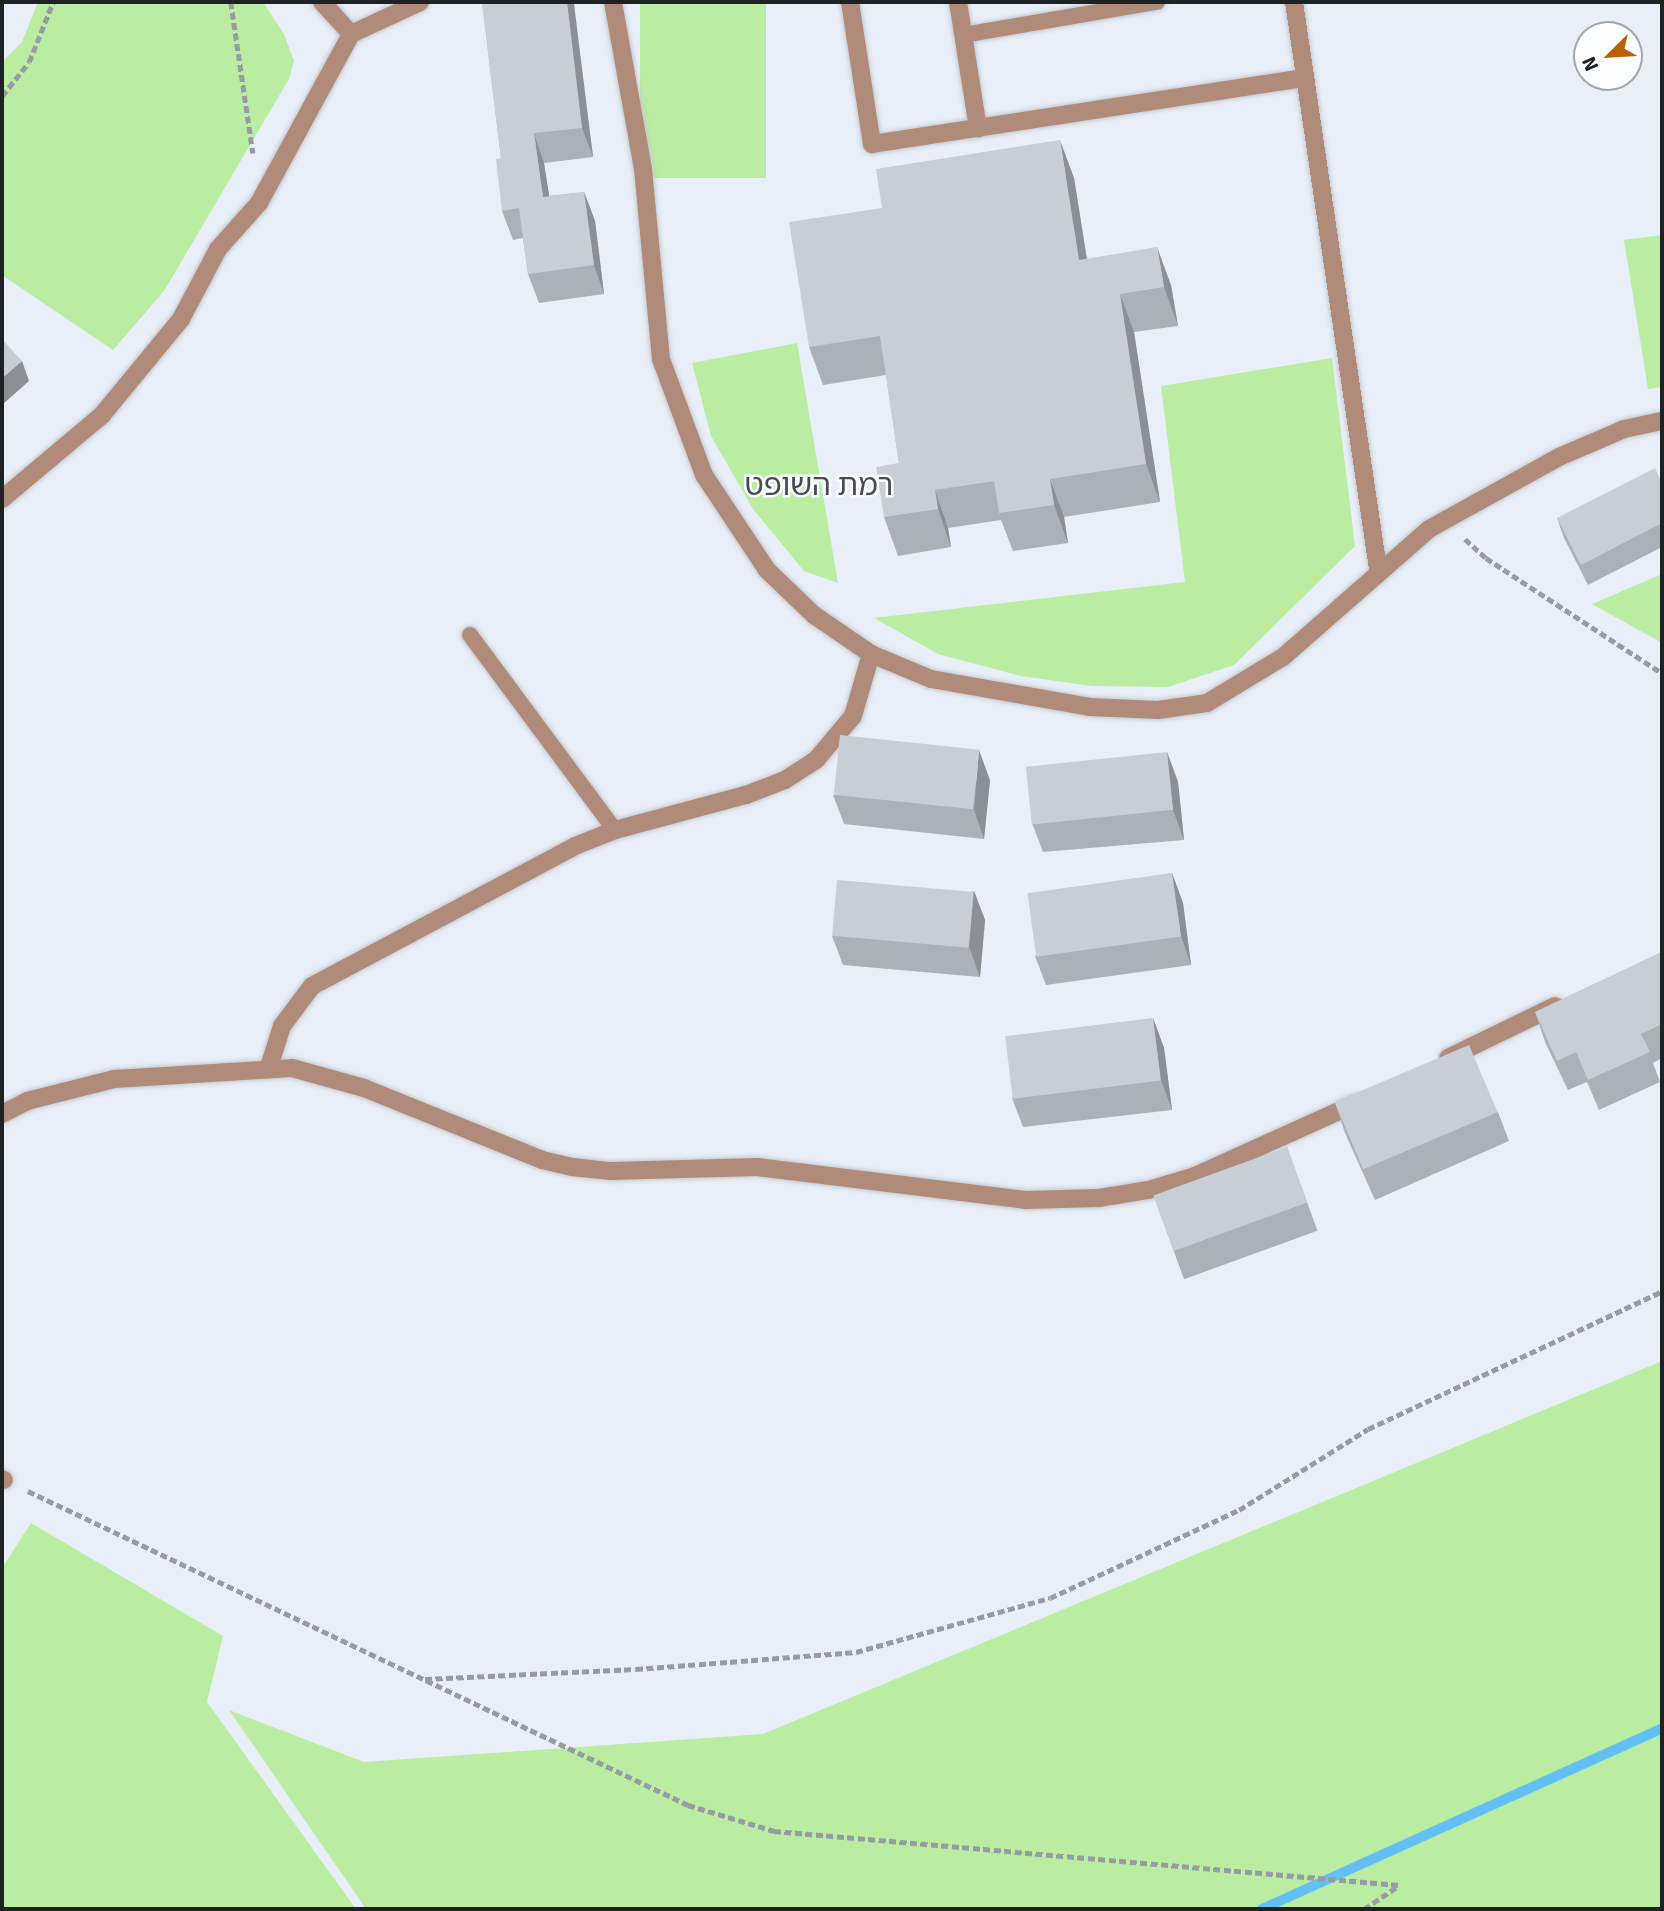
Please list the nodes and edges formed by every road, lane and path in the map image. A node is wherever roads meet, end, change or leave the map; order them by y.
1 (53, 2) edge
2 (231, 2) edge
3 (321, 2) edge
4 (420, 2) edge
5 (613, 2) edge
6 (850, 2) edge
7 (958, 2) edge
8 (1157, 2) edge
9 (1294, 2) edge
10 (351, 34) junction
11 (963, 35) junction
12 (1304, 78) junction
13 (2, 96) edge
14 (978, 128) junction
15 (259, 203) junction
16 (1662, 421) edge
17 (2, 499) edge
18 (1444, 520) junction
19 (1378, 569) junction
20 (470, 635) dead end
21 (871, 654) junction
22 (1662, 673) edge
23 (615, 830) junction
24 (1575, 997) edge
25 (1437, 1064) edge
26 (269, 1067) junction
27 (1375, 1095) edge
28 (2, 1114) edge
29 (1662, 1291) edge
30 (3, 1479) edge
31 (424, 1679) junction
32 (1364, 1909) edge

1 - 13 path
2 - 15 path
3 - 10 street
4 - 10 street
5 - 21 street
6 - 14 street
7 - 11 street
8 - 11 lane
9 - 12 street
10 - 15 street
11 - 14 street
12 - 14 street
12 - 19 street
15 - 17 street
16 - 18 street
18 - 19 street
18 - 22 path
19 - 21 street
20 - 23 lane
21 - 23 street
23 - 26 street
24 - 25 street
26 - 27 street
26 - 28 street
29 - 31 path
30 - 31 path
31 - 32 path

